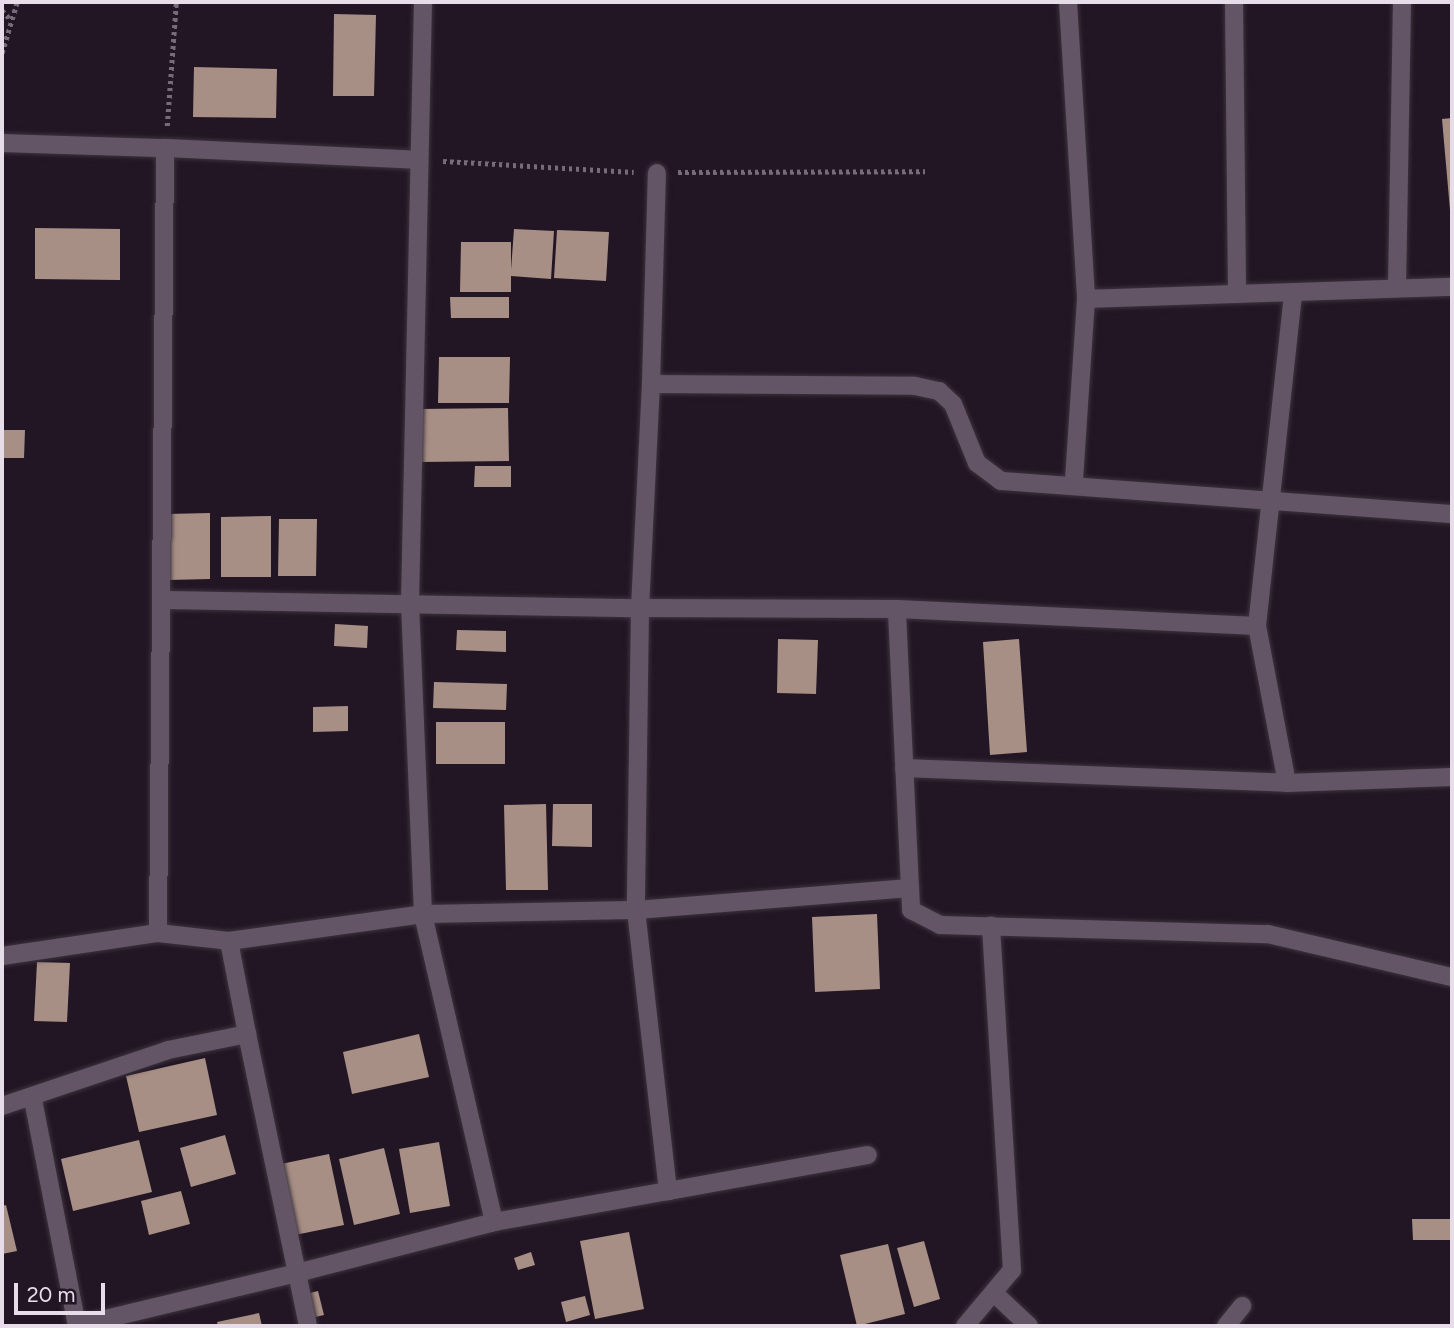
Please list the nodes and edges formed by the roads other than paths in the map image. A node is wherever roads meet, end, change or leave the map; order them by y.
1 (422, 2) edge
2 (1068, 2) edge
3 (1234, 2) edge
4 (1402, 2) edge
5 (2, 143) edge
6 (165, 148) junction
7 (418, 160) junction
8 (657, 173) dead end
9 (1452, 287) edge
10 (1397, 288) junction
11 (1293, 292) junction
12 (1237, 294) junction
13 (1086, 299) junction
14 (650, 384) junction
15 (1074, 482) junction
16 (1266, 505) junction
17 (1452, 514) edge
18 (161, 600) junction
19 (410, 602) junction
20 (640, 608) junction
21 (897, 609) junction
22 (1257, 626) junction
23 (904, 768) junction
24 (1452, 777) edge
25 (1287, 783) junction
26 (909, 888) junction
27 (636, 910) junction
28 (423, 914) junction
29 (991, 926) junction
30 (158, 933) junction
31 (229, 941) junction
32 (2, 956) edge
33 (1452, 977) edge
34 (247, 1034) junction
35 (33, 1100) junction
36 (2, 1107) edge
37 (868, 1155) dead end
38 (668, 1191) junction
39 (494, 1222) junction
40 (297, 1273) junction
41 (994, 1293) junction
42 (1242, 1306) dead end
43 (76, 1326) edge
44 (308, 1326) edge
45 (965, 1326) edge
46 (1029, 1326) edge
47 (1226, 1326) edge

1 - 7 street
2 - 13 street
3 - 12 street
4 - 10 street
5 - 6 street
6 - 7 street
6 - 18 street
7 - 19 street
8 - 14 street
9 - 10 street
10 - 11 street
11 - 12 street
11 - 16 street
12 - 13 street
13 - 15 street
14 - 15 street
14 - 20 street
15 - 16 street
16 - 17 street
16 - 22 street
18 - 19 street
18 - 30 street
19 - 20 street
19 - 28 street
20 - 21 street
20 - 27 street
21 - 22 street
21 - 23 street
22 - 25 street
23 - 25 street
23 - 26 street
24 - 25 street
26 - 27 street
26 - 29 street
27 - 28 street
27 - 38 street
28 - 31 street
28 - 39 street
29 - 33 street
29 - 41 street
30 - 31 street
30 - 32 street
31 - 34 street
34 - 35 street
34 - 40 street
35 - 36 street
35 - 43 street
37 - 38 street
38 - 39 street
39 - 40 street
40 - 43 street
40 - 44 street
41 - 45 street
41 - 46 street
42 - 47 street

